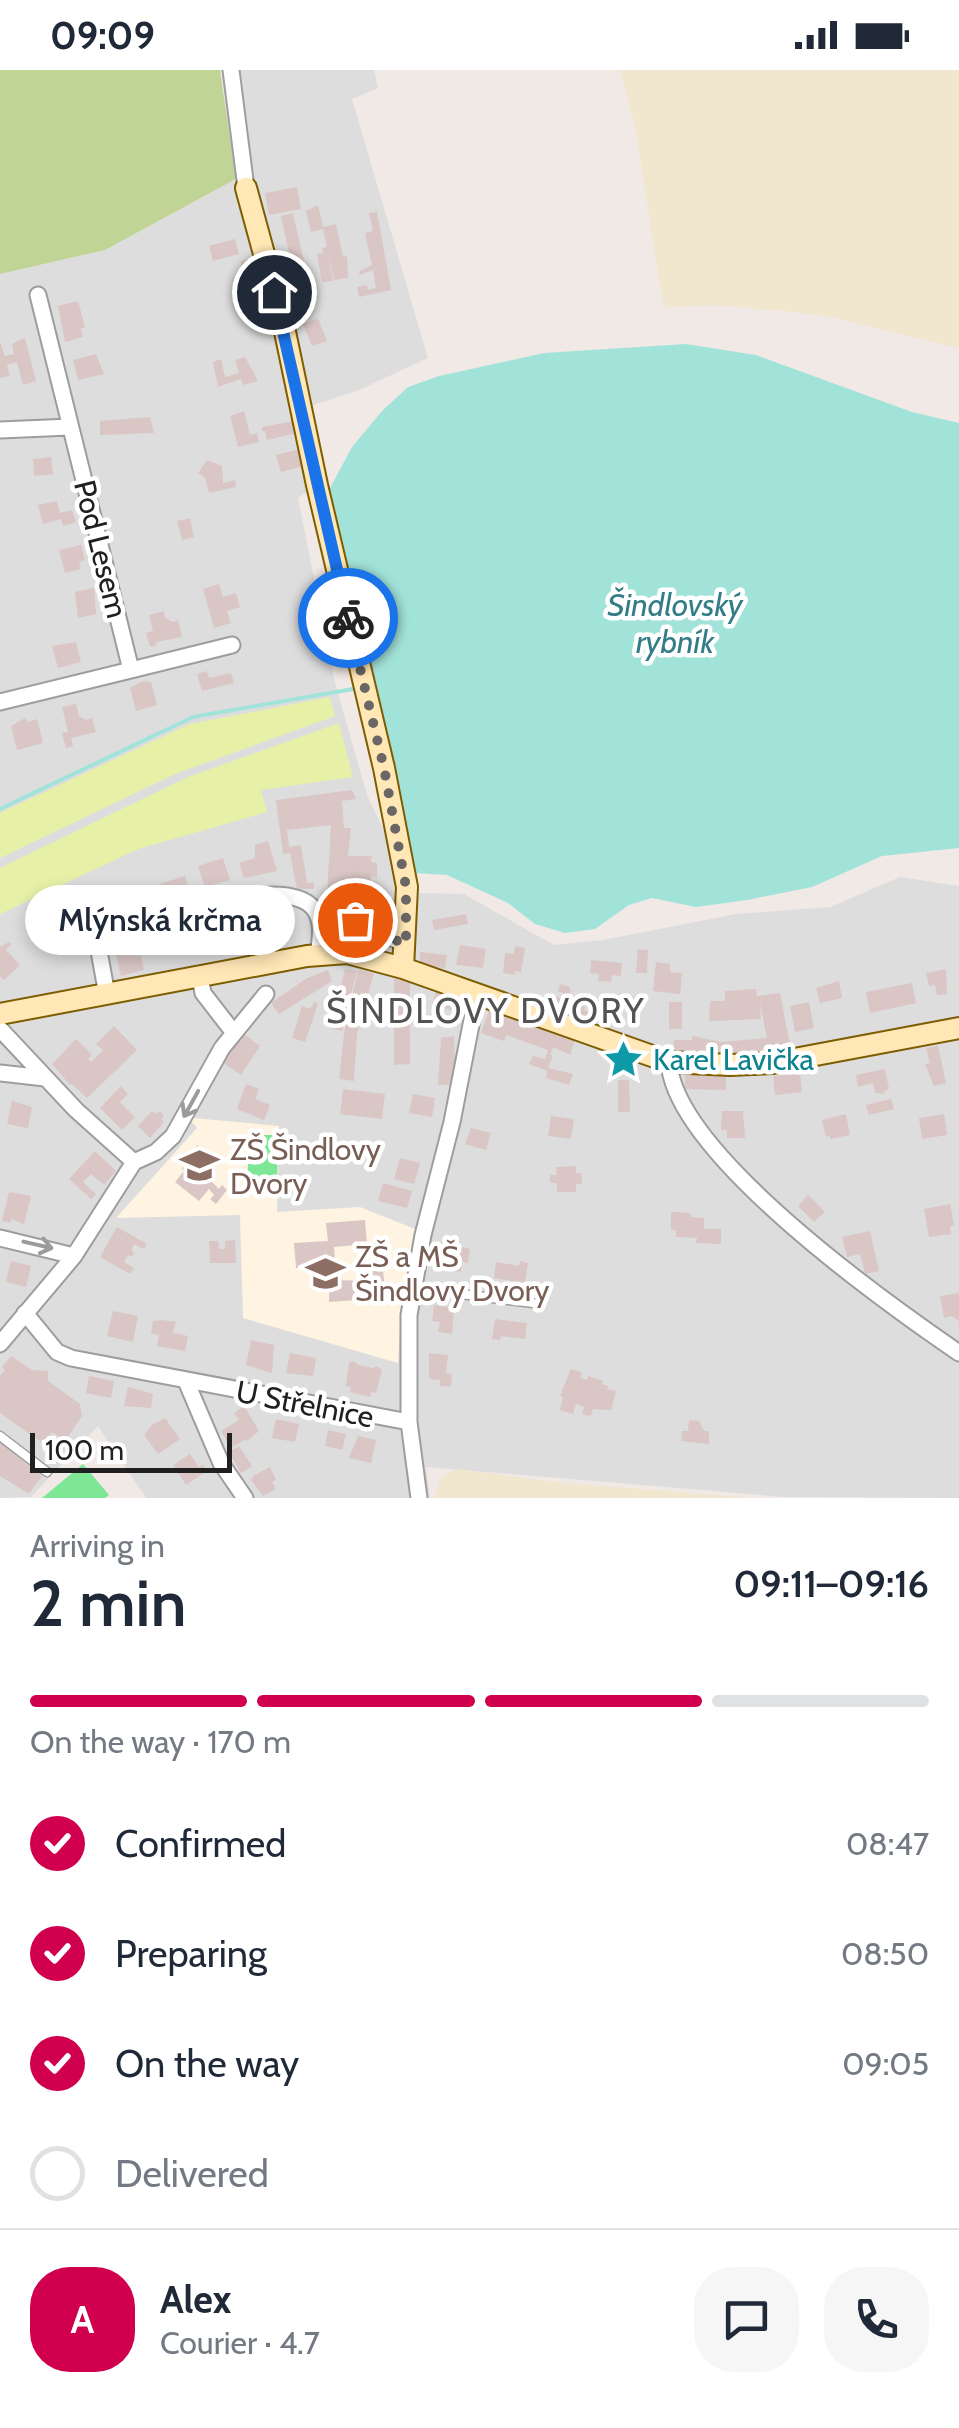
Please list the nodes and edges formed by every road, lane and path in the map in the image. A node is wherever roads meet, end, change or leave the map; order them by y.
1 (232, 70) edge
2 (246, 188) joint
3 (38, 295) dead end
4 (70, 428) junction
5 (0, 430) edge
6 (232, 644) dead end
7 (131, 670) junction
8 (0, 702) edge
9 (319, 919) junction
10 (406, 944) junction
11 (318, 955) junction
12 (403, 968) junction
13 (200, 976) junction
14 (266, 994) dead end
15 (477, 994) junction
16 (107, 995) junction
17 (0, 1014) edge
18 (959, 1028) edge
19 (0, 1029) edge
20 (234, 1034) junction
21 (669, 1062) junction
22 (0, 1073) edge
23 (46, 1078) junction
24 (134, 1162) junction
25 (0, 1238) edge
26 (74, 1256) junction
27 (413, 1288) junction
28 (533, 1303) dead end
29 (25, 1313) junction
30 (0, 1344) edge
31 (959, 1352) edge
32 (186, 1381) junction
33 (409, 1422) junction
34 (0, 1436) edge
35 (47, 1472) dead end
36 (244, 1498) edge
37 (420, 1498) edge

1 - 2 street
2 - 10 street
3 - 4 street, Pod Lesem
4 - 5 street
4 - 7 street, Pod Lesem
6 - 7 street
7 - 8 street
9 - 10 street
9 - 11 street
9 - 16 street
10 - 12 street
11 - 12 street
11 - 13 street
12 - 15 street
13 - 16 street
13 - 20 street
14 - 20 street
15 - 21 street
15 - 27 street
16 - 17 street
18 - 21 street
19 - 23 street
20 -> 24 street
21 - 31 street
22 - 23 street
23 - 24 street
24 - 26 street
25 -> 26 street
26 - 29 street
27 - 28 lane
27 - 33 street
29 - 30 street
29 - 32 street, U Střelnice
32 - 33 street, U Střelnice
32 - 36 street, U Střelnice
33 - 37 street, U Střelnice
34 - 35 lane

